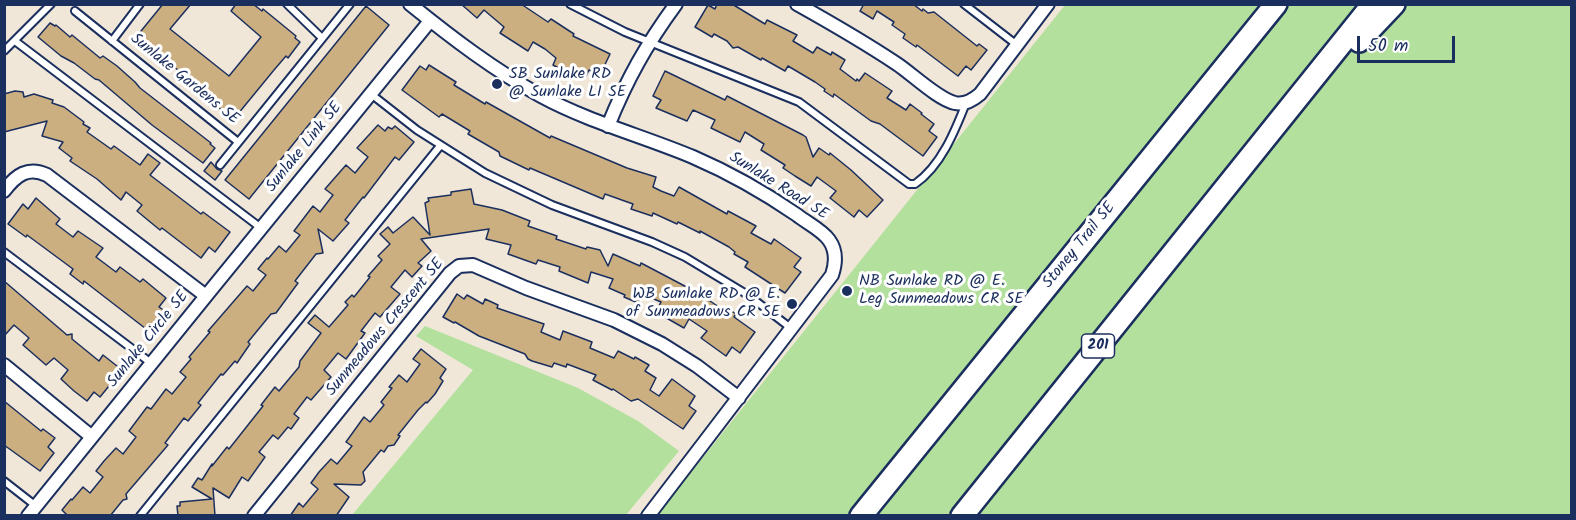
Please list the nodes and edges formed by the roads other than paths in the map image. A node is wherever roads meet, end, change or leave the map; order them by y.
1 (51, 4) edge
2 (140, 4) edge
3 (287, 4) edge
4 (350, 4) edge
5 (410, 4) edge
6 (570, 4) edge
7 (676, 4) edge
8 (797, 4) edge
9 (964, 4) edge
10 (1048, 4) edge
11 (1265, 4) edge
12 (1276, 4) edge
13 (1373, 4) edge
14 (1394, 4) edge
15 (75, 11) dead end
16 (430, 21) junction
17 (322, 38) junction
18 (112, 40) junction
19 (15, 41) junction
20 (649, 41) junction
21 (1017, 45) junction
22 (4, 51) edge
23 (370, 94) junction
24 (966, 102) junction
25 (608, 126) junction
26 (238, 142) junction
27 (441, 146) junction
28 (220, 165) dead end
29 (1234, 176) junction
30 (4, 191) edge
31 (1114, 204) junction
32 (262, 228) junction
33 (4, 252) edge
34 (206, 296) junction
35 (792, 329) junction
36 (151, 363) junction
37 (4, 365) edge
38 (739, 398) junction
39 (92, 437) junction
40 (4, 481) edge
41 (32, 511) edge
42 (140, 516) edge
43 (254, 516) edge
44 (648, 516) edge
45 (861, 516) edge
46 (962, 516) edge

1 - 19 lane
2 - 18 lane, Sunlake Gardens SE
3 - 17 lane
4 - 17 lane, Sunlake Gardens SE
5 - 16 street, Sunlake Road SE
6 - 20 lane
7 - 20 street
8 - 24 street
9 - 21 lane
10 - 21 street
11 - 31 highway
12 - 31 highway, Stoney Trail SE
13 - 29 highway, 201
14 - 29 highway
15 - 18 lane, Sunlake Gardens SE
16 - 23 street, Sunlake Link SE
16 - 25 street, Sunlake Road SE
17 - 26 lane, Sunlake Gardens SE
18 - 26 lane, Sunlake Gardens SE
19 - 22 lane
19 - 32 lane
20 - 24 lane
20 - 25 street
21 - 24 street
23 - 27 lane
23 - 32 street, Sunlake Link SE
25 - 35 street, Sunlake Road SE
26 - 28 lane, Sunlake Gardens SE
27 - 35 lane
27 - 42 lane
29 - 46 highway, 201
30 - 34 street, Sunlake Circle SE
31 - 45 highway, Stoney Trail SE
32 - 34 street, Sunlake Link SE
33 - 36 lane
34 - 36 street, Sunlake Circle SE
35 - 38 street, Sunlake Road SE
36 - 39 street, Sunlake Circle SE
37 - 39 street
38 - 43 street, Sunmeadows Crescent SE
38 - 44 street, Sunlake Road SE
39 - 41 street, Sunlake Circle SE
40 - 41 lane

